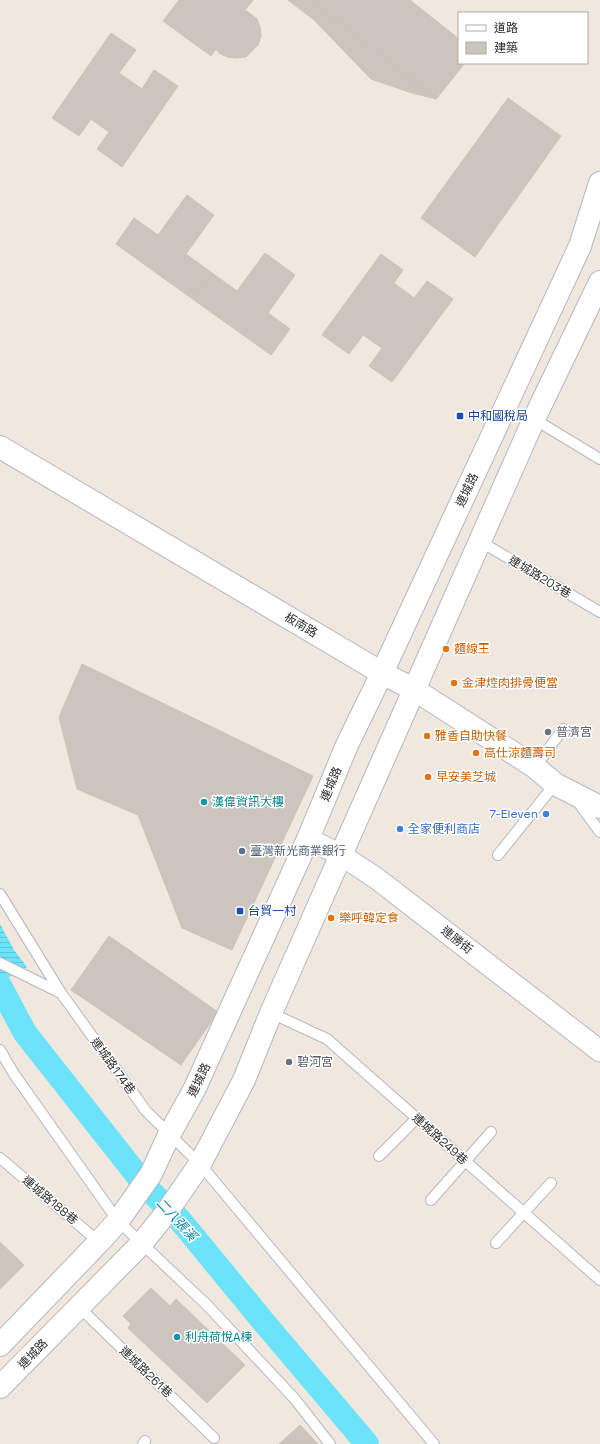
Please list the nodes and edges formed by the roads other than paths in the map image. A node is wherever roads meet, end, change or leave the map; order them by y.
1 (600, 184) edge
2 (600, 282) edge
3 (534, 419) junction
4 (0, 447) edge
5 (600, 459) edge
6 (481, 542) junction
7 (600, 612) edge
8 (382, 673) junction
9 (414, 690) junction
10 (563, 729) dead end
11 (535, 767) junction
12 (562, 786) junction
13 (600, 807) edge
14 (600, 832) edge
15 (308, 838) junction
16 (341, 855) junction
17 (498, 855) dead end
18 (0, 894) edge
19 (0, 963) edge
20 (61, 993) junction
21 (271, 1013) junction
22 (0, 1050) edge
23 (600, 1051) edge
24 (417, 1118) junction
25 (491, 1132) dead end
26 (169, 1135) junction
27 (379, 1156) dead end
28 (0, 1158) edge
29 (465, 1162) junction
30 (200, 1164) junction
31 (551, 1183) dead end
32 (431, 1200) dead end
33 (524, 1212) junction
34 (118, 1221) junction
35 (99, 1242) junction
36 (142, 1243) junction
37 (496, 1243) dead end
38 (600, 1280) edge
39 (79, 1307) junction
40 (0, 1345) edge
41 (0, 1387) edge
42 (214, 1438) dead end
43 (330, 1444) edge
44 (434, 1444) edge

1 - 8 main road, 連城路
2 - 3 main road, 連城路
3 - 5 lane
3 - 6 main road, 連城路
4 - 8 main road, 板南路
6 - 7 lane, 連城路203巷
6 - 9 main road, 連城路
8 - 9 main road, 板南路
8 - 15 main road, 連城路
9 - 11 main road, 板南路
9 - 16 main road, 連城路
10 - 11 lane
11 - 12 main road, 板南路
12 - 13 main road, 板南路
12 - 14 lane
12 - 17 lane
15 - 16 street, 連勝街
15 - 26 main road, 連城路
16 - 21 main road, 連城路
16 - 23 street, 連勝街
18 - 20 lane, 連城路174巷
19 - 20 lane, 連城路174巷
20 - 26 lane, 連城路174巷
21 - 24 lane, 連城路249巷
21 - 30 main road, 連城路
22 - 34 lane
24 - 27 lane
24 - 29 lane, 連城路249巷
25 - 29 lane
26 - 30 lane, 連城路174巷
26 - 34 main road, 連城路
28 - 35 lane, 連城路188巷
29 - 32 lane
29 - 33 lane, 連城路249巷
30 - 36 main road, 連城路
30 - 44 lane, 連城路174巷
31 - 33 lane
33 - 37 lane
33 - 38 lane, 連城路249巷
34 - 35 main road, 連城路
34 - 36 lane
35 - 40 main road, 連城路
36 - 39 main road, 連城路
36 - 43 lane
39 - 41 main road, 連城路
39 - 42 lane, 連城路261巷

